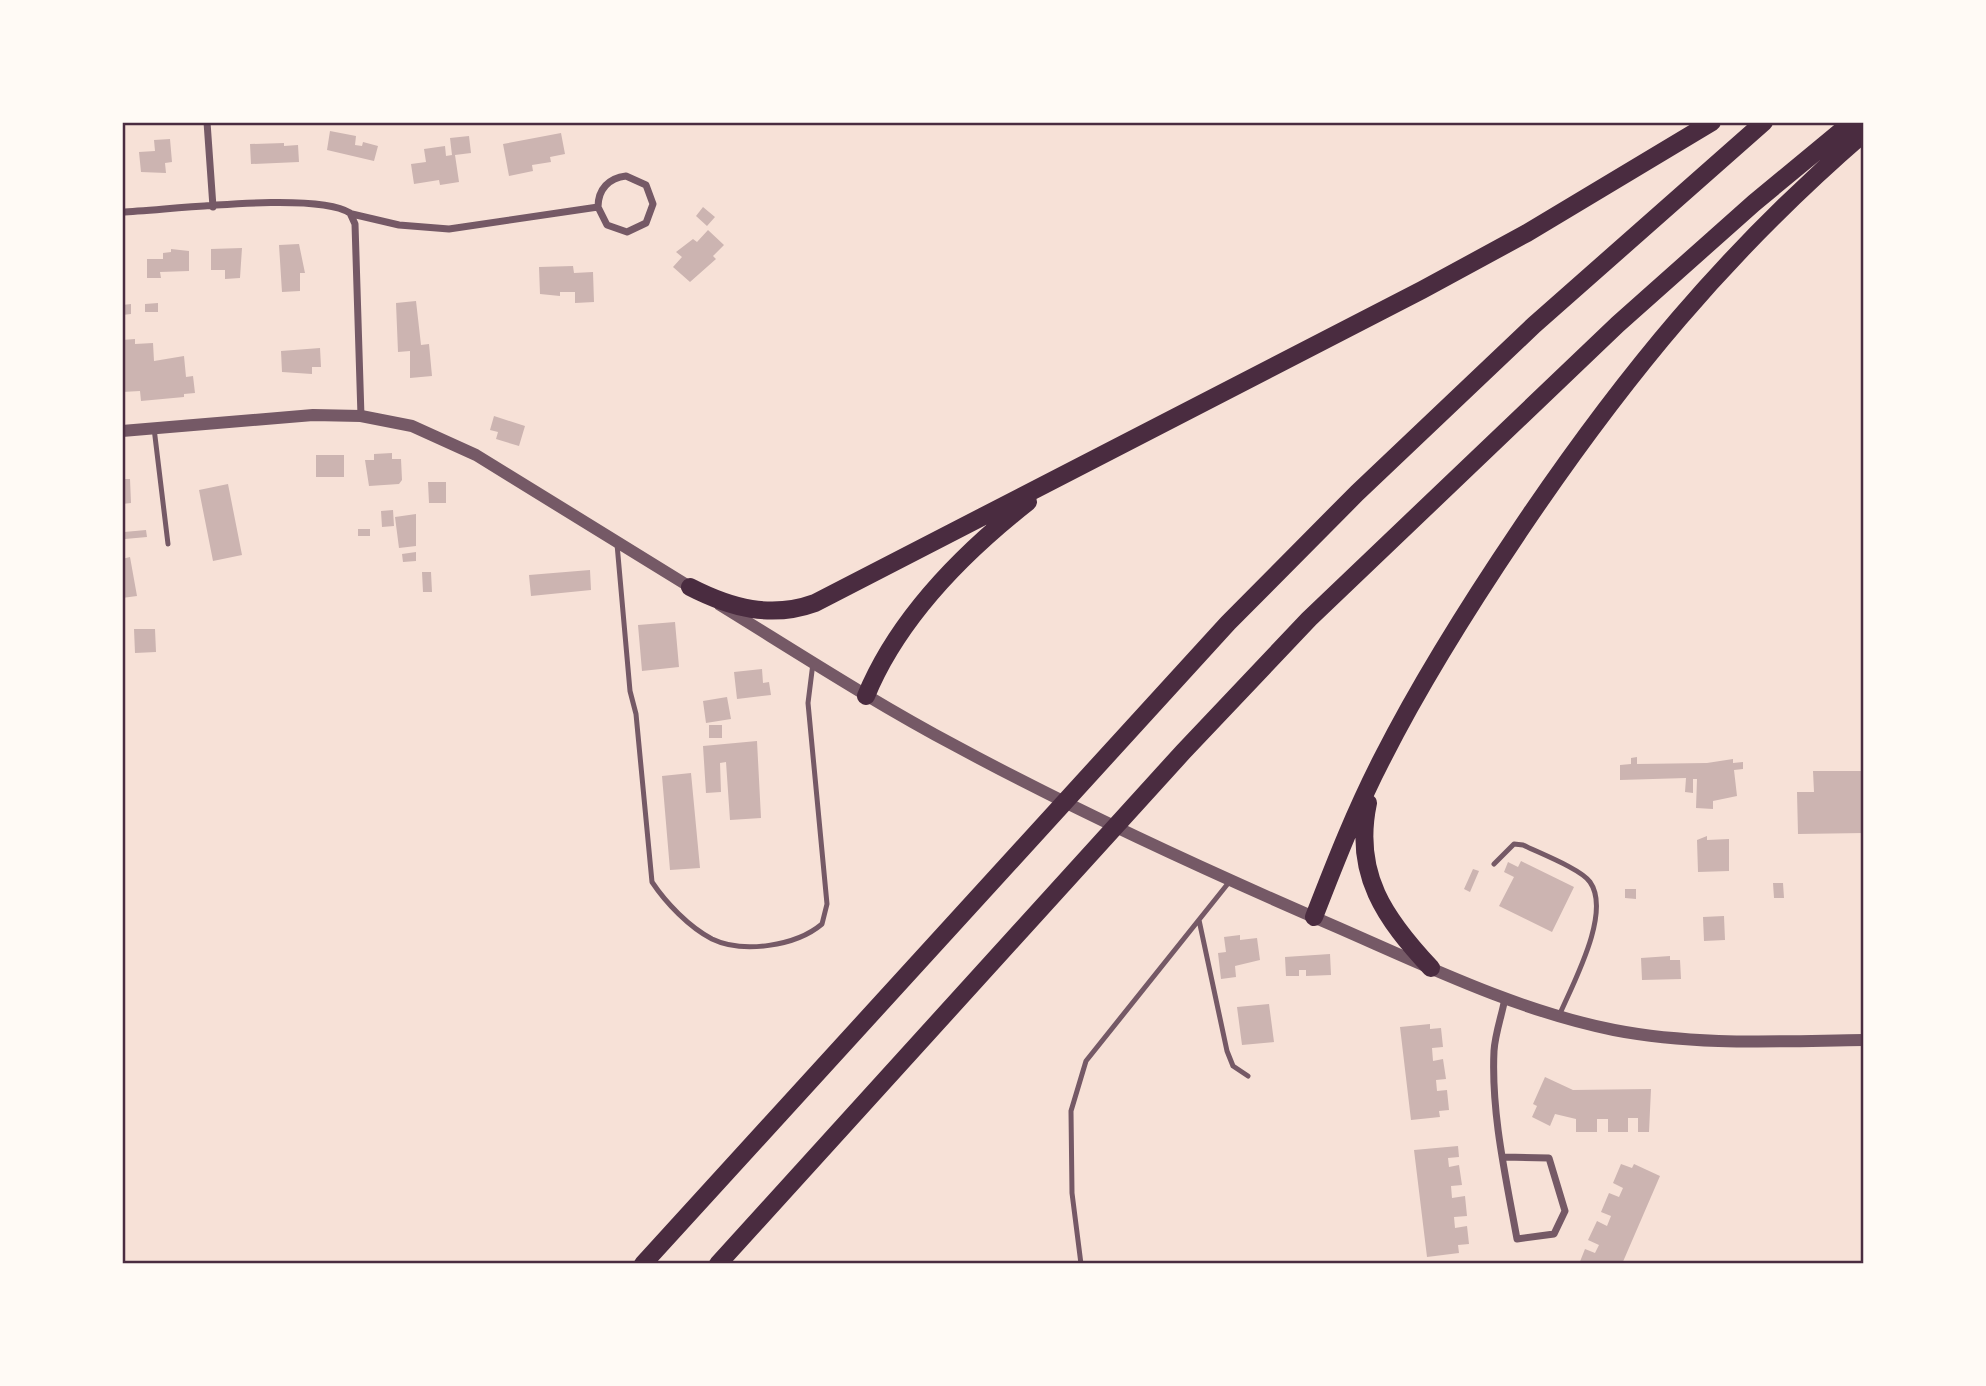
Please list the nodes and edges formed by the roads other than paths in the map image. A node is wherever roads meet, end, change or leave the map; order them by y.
1 (207, 122) edge
2 (1712, 122) edge
3 (1764, 122) edge
4 (1852, 122) edge
5 (1864, 133) edge
6 (213, 207) junction
7 (598, 207) junction
8 (122, 212) edge
9 (352, 214) junction
10 (361, 416) junction
11 (153, 428) junction
12 (122, 431) edge
13 (1099, 457) junction
14 (617, 542) junction
15 (168, 544) dead end
16 (690, 587) junction
17 (813, 663) junction
18 (866, 696) junction
19 (1383, 756) junction
20 (1494, 864) dead end
21 (1230, 881) junction
22 (1314, 918) junction
23 (1199, 920) junction
24 (1431, 968) junction
25 (1506, 997) junction
26 (1559, 1016) junction
27 (1864, 1040) edge
28 (1248, 1076) dead end
29 (1504, 1157) junction
30 (643, 1264) edge
31 (718, 1264) edge
32 (1081, 1264) edge

1 - 6 street
2 - 13 highway
3 - 30 highway
4 - 31 highway
5 - 19 highway
6 - 8 street
6 - 9 street
7 - 7 street
7 - 9 street
9 - 10 street
10 - 11 street
10 - 14 street
11 - 12 street
11 - 15 lane
13 - 16 highway
13 - 18 highway
14 - 16 street
14 - 17 lane
16 - 17 street
17 - 18 street
18 - 21 street
19 - 22 highway
19 - 24 highway
20 - 26 lane
21 - 22 street
21 - 23 lane
22 - 24 street
23 - 28 lane
23 - 32 lane
24 - 25 street
25 - 26 street
25 - 29 street
26 - 27 street
29 - 29 street

